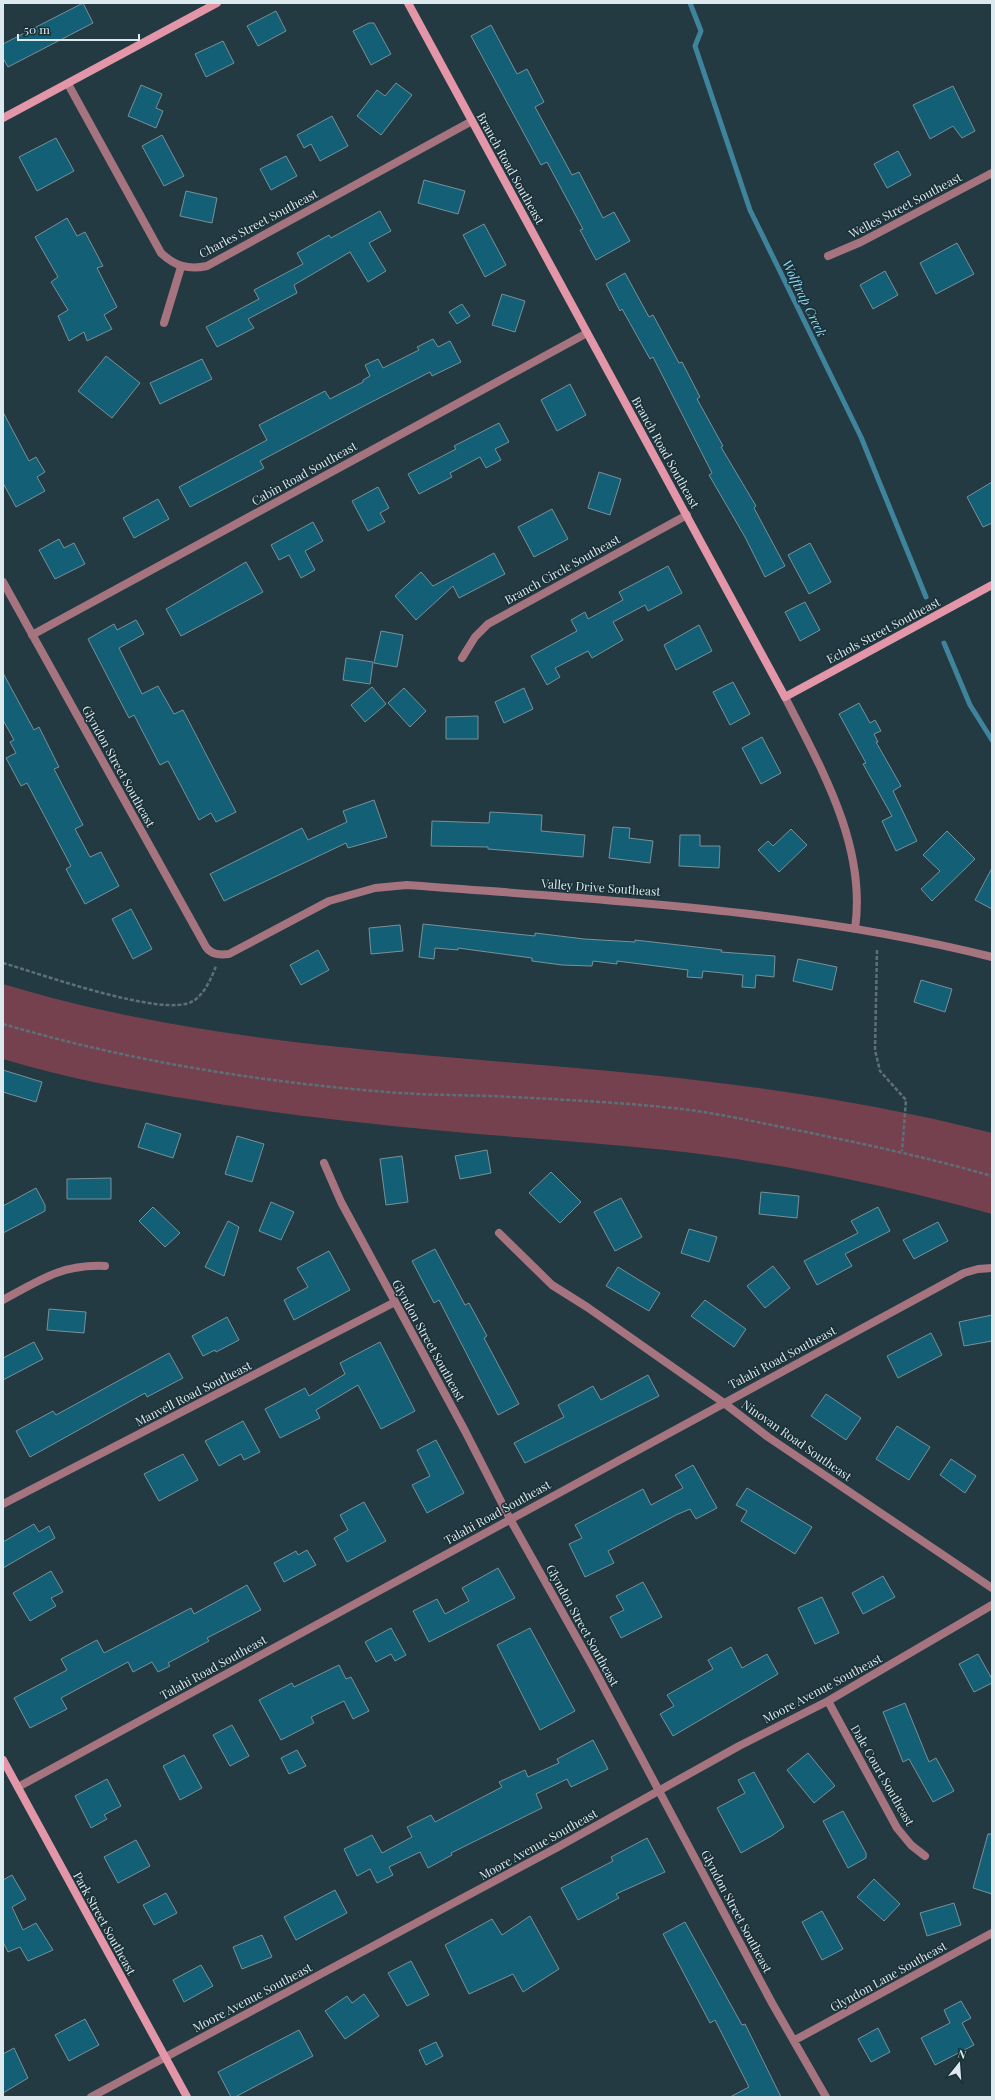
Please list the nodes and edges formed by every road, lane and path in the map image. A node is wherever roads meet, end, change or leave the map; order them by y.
1 (217, 3) edge
2 (408, 3) edge
3 (68, 84) junction
4 (3, 118) edge
5 (472, 121) junction
6 (992, 173) edge
7 (828, 256) dead end
8 (181, 267) junction
9 (164, 323) dead end
10 (587, 333) junction
11 (686, 515) junction
12 (3, 582) edge
13 (992, 585) edge
14 (32, 635) junction
15 (462, 658) dead end
16 (785, 697) junction
17 (855, 929) junction
18 (877, 950) dead end
19 (219, 955) junction
20 (992, 957) edge
21 (3, 963) edge
22 (3, 1024) edge
23 (902, 1152) junction
24 (324, 1163) dead end
25 (992, 1176) edge
26 (499, 1233) dead end
27 (105, 1266) dead end
28 (992, 1268) edge
29 (3, 1300) edge
30 (395, 1302) junction
31 (724, 1403) junction
32 (3, 1504) edge
33 (510, 1519) junction
34 (992, 1588) edge
35 (992, 1605) edge
36 (828, 1701) junction
37 (3, 1760) edge
38 (18, 1787) junction
39 (659, 1790) junction
40 (925, 1856) dead end
41 (992, 1933) edge
42 (795, 2040) junction
43 (165, 2057) junction
44 (91, 2097) edge
45 (187, 2097) edge
46 (826, 2097) edge

1 - 3 street
2 - 5 street, Branch Road Southeast
3 - 4 street
3 - 8 street
5 - 8 street, Charles Street Southeast
5 - 10 street, Branch Road Southeast
6 - 7 street, Welles Street Southeast
8 - 9 street
10 - 11 street, Branch Road Southeast
10 - 14 street, Cabin Road Southeast
11 - 15 street, Branch Circle Southeast
11 - 16 street, Branch Road Southeast
12 - 14 street, Glyndon Street Southeast
13 - 16 street, Echols Street Southeast
14 - 19 street, Glyndon Street Southeast
16 - 17 street, Branch Road Southeast
17 - 19 street, Valley Drive Southeast
17 - 20 street, Valley Drive Southeast
18 - 23 path
19 - 21 path
22 - 23 path
23 - 25 path
24 - 30 street, Glyndon Street Southeast
26 - 31 street, Ninovan Road Southeast
27 - 29 street
28 - 31 street, Talahi Road Southeast
30 - 32 street, Manvell Road Southeast
30 - 33 street, Glyndon Street Southeast
31 - 33 street, Talahi Road Southeast
31 - 34 street, Ninovan Road Southeast
33 - 38 street, Talahi Road Southeast
33 - 39 street, Glyndon Street Southeast
35 - 36 street, Moore Avenue Southeast
36 - 39 street, Moore Avenue Southeast
36 - 40 street, Dale Court Southeast
37 - 38 street, Park Street Southeast
38 - 43 street, Park Street Southeast
39 - 42 street, Glyndon Street Southeast
39 - 43 street, Moore Avenue Southeast
41 - 42 street, Glyndon Lane Southeast
42 - 46 street, Glyndon Street Southeast
43 - 44 street, Moore Avenue Southeast
43 - 45 street, Park Street Southeast

